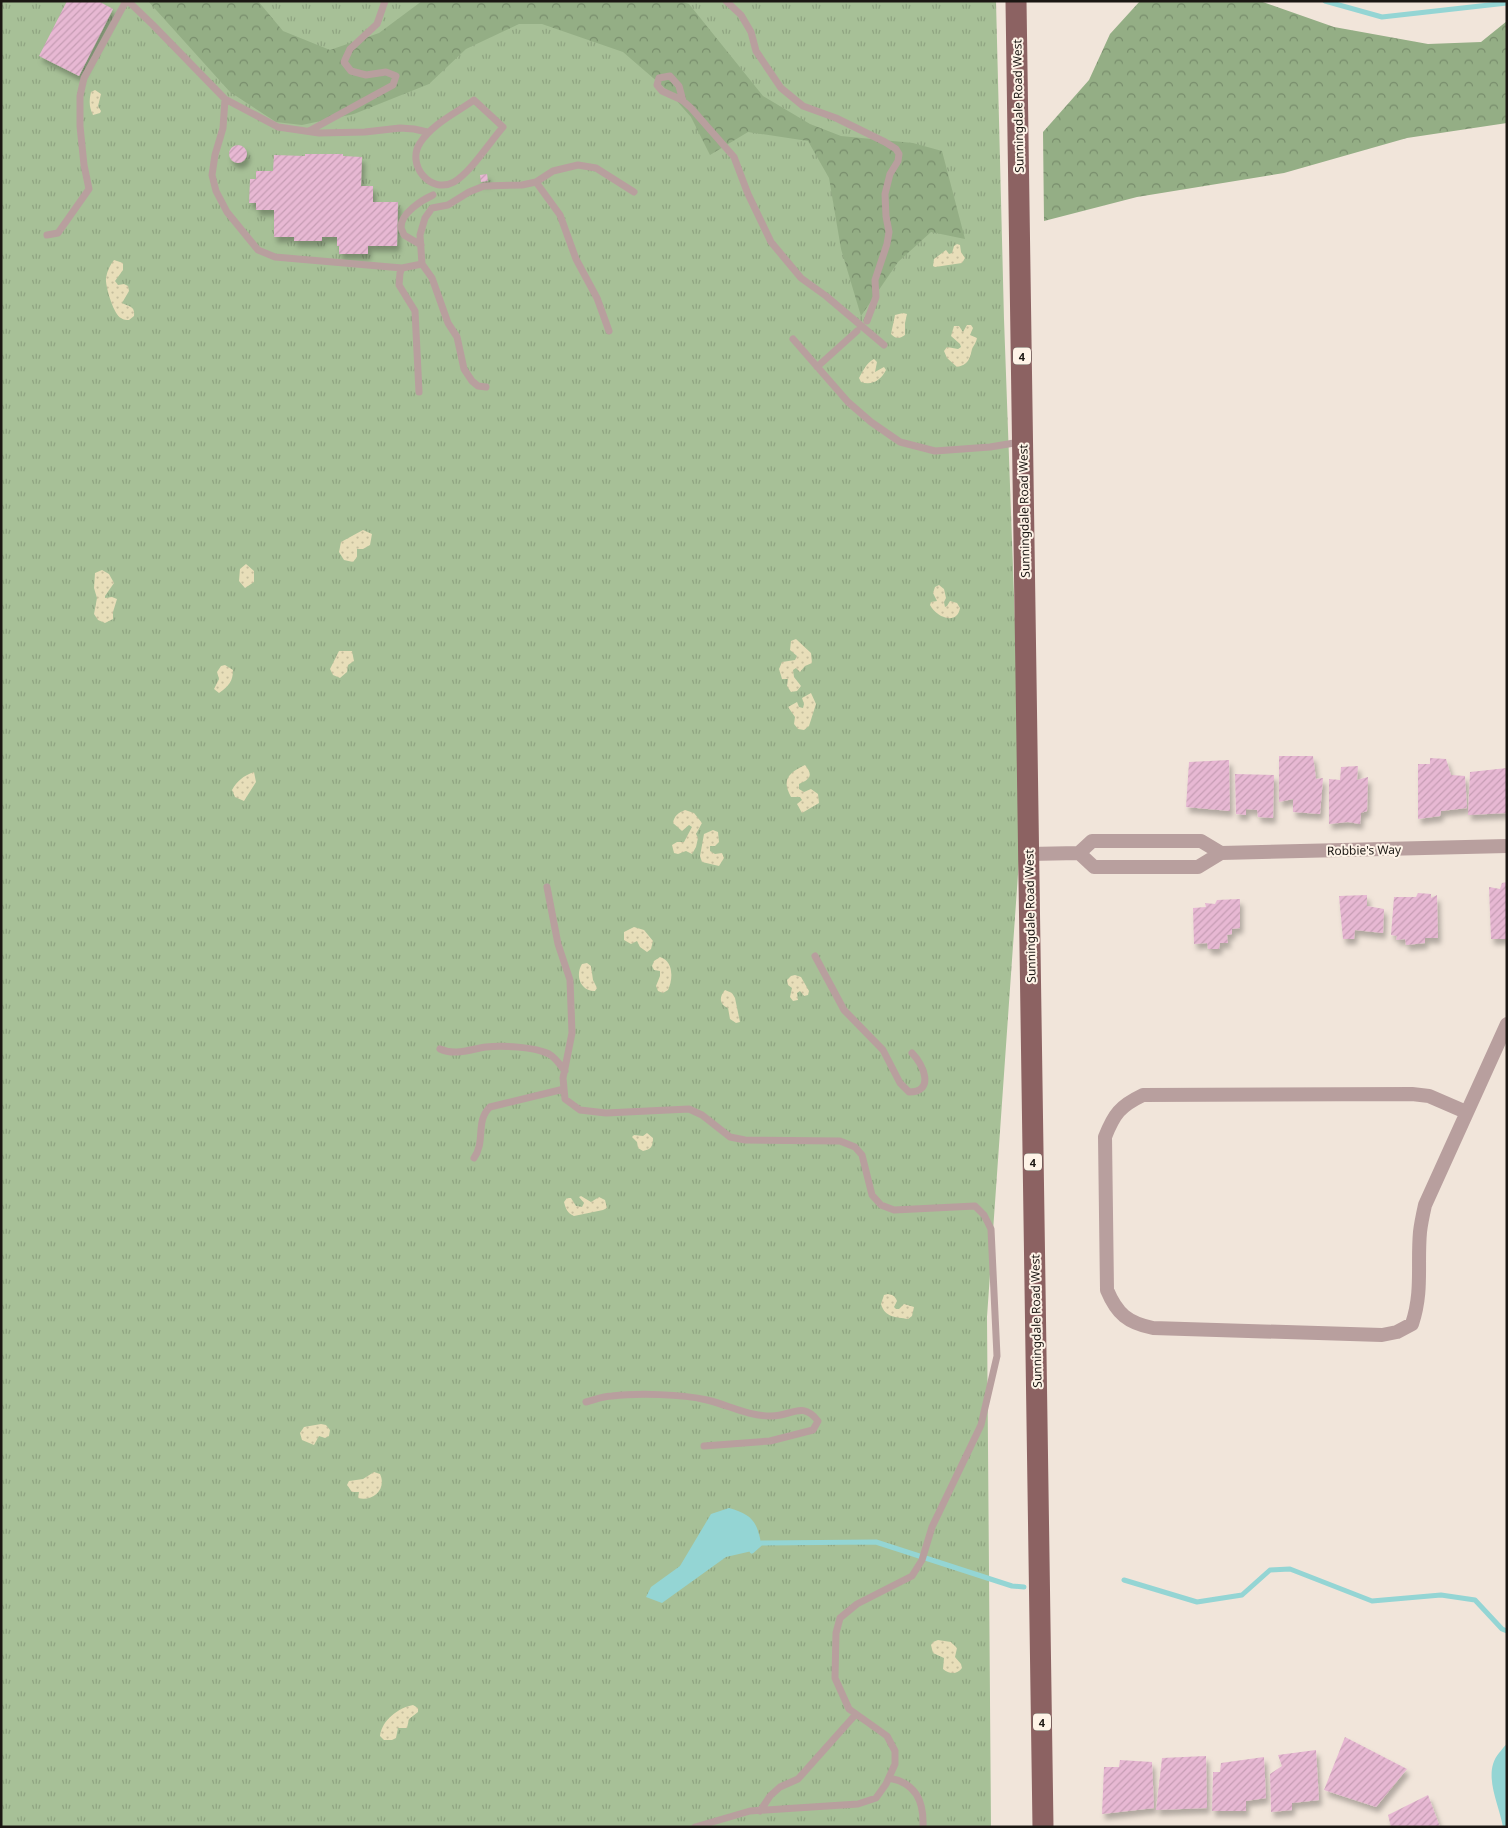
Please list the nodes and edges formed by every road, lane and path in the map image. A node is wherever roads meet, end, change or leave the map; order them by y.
1 (127, 1) edge
2 (385, 1) edge
3 (726, 1) edge
4 (1016, 4) edge
5 (225, 99) junction
6 (683, 101) dead end
7 (309, 131) junction
8 (427, 132) junction
9 (536, 182) junction
10 (441, 185) junction
11 (634, 192) dead end
12 (433, 195) junction
13 (432, 208) junction
14 (47, 235) dead end
15 (421, 245) junction
16 (422, 264) junction
17 (402, 268) junction
18 (867, 321) dead end
19 (609, 331) dead end
20 (857, 331) dead end
21 (793, 339) dead end
22 (884, 345) dead end
23 (817, 367) junction
24 (486, 387) dead end
25 (419, 392) dead end
26 (1023, 442) junction
27 (1507, 846) edge
28 (1221, 853) junction
29 (1029, 854) junction
30 (1079, 854) junction
31 (548, 887) dead end
32 (815, 956) dead end
33 (1507, 1024) edge
34 (440, 1049) dead end
35 (912, 1053) dead end
36 (565, 1071) junction
37 (564, 1089) junction
38 (1466, 1112) junction
39 (474, 1158) dead end
40 (586, 1402) dead end
41 (704, 1446) dead end
42 (856, 1714) junction
43 (889, 1778) junction
44 (760, 1810) junction
45 (695, 1827) edge
46 (923, 1827) edge
47 (1043, 1827) edge

1 - 5 lane
1 - 14 lane
2 - 7 lane
3 - 18 lane
4 - 26 main road, Sunningdale Road West / 4
5 - 7 lane
5 - 17 lane
6 - 22 lane
7 - 8 lane
8 - 10 lane
8 - 10 lane
9 - 11 lane
9 - 13 lane
9 - 19 lane
10 - 12 lane
12 - 13 lane
12 - 15 lane
13 - 15 lane
15 - 16 lane
16 - 17 lane
16 - 24 lane
17 - 25 lane
20 - 23 lane
21 - 23 lane
23 - 26 lane
26 - 29 main road, Sunningdale Road West / 4
27 - 28 street, Robbie's Way
28 - 30 street, Robbie's Way
28 - 30 street
29 - 30 street
29 - 47 main road, Sunningdale Road West / 4
31 - 36 lane
32 - 35 lane
33 - 38 street
34 - 36 lane
36 - 37 lane
37 - 39 lane
37 - 42 lane
38 - 38 street
40 - 41 lane
42 - 43 lane
42 - 44 lane
43 - 44 lane
43 - 46 lane
44 - 45 lane

